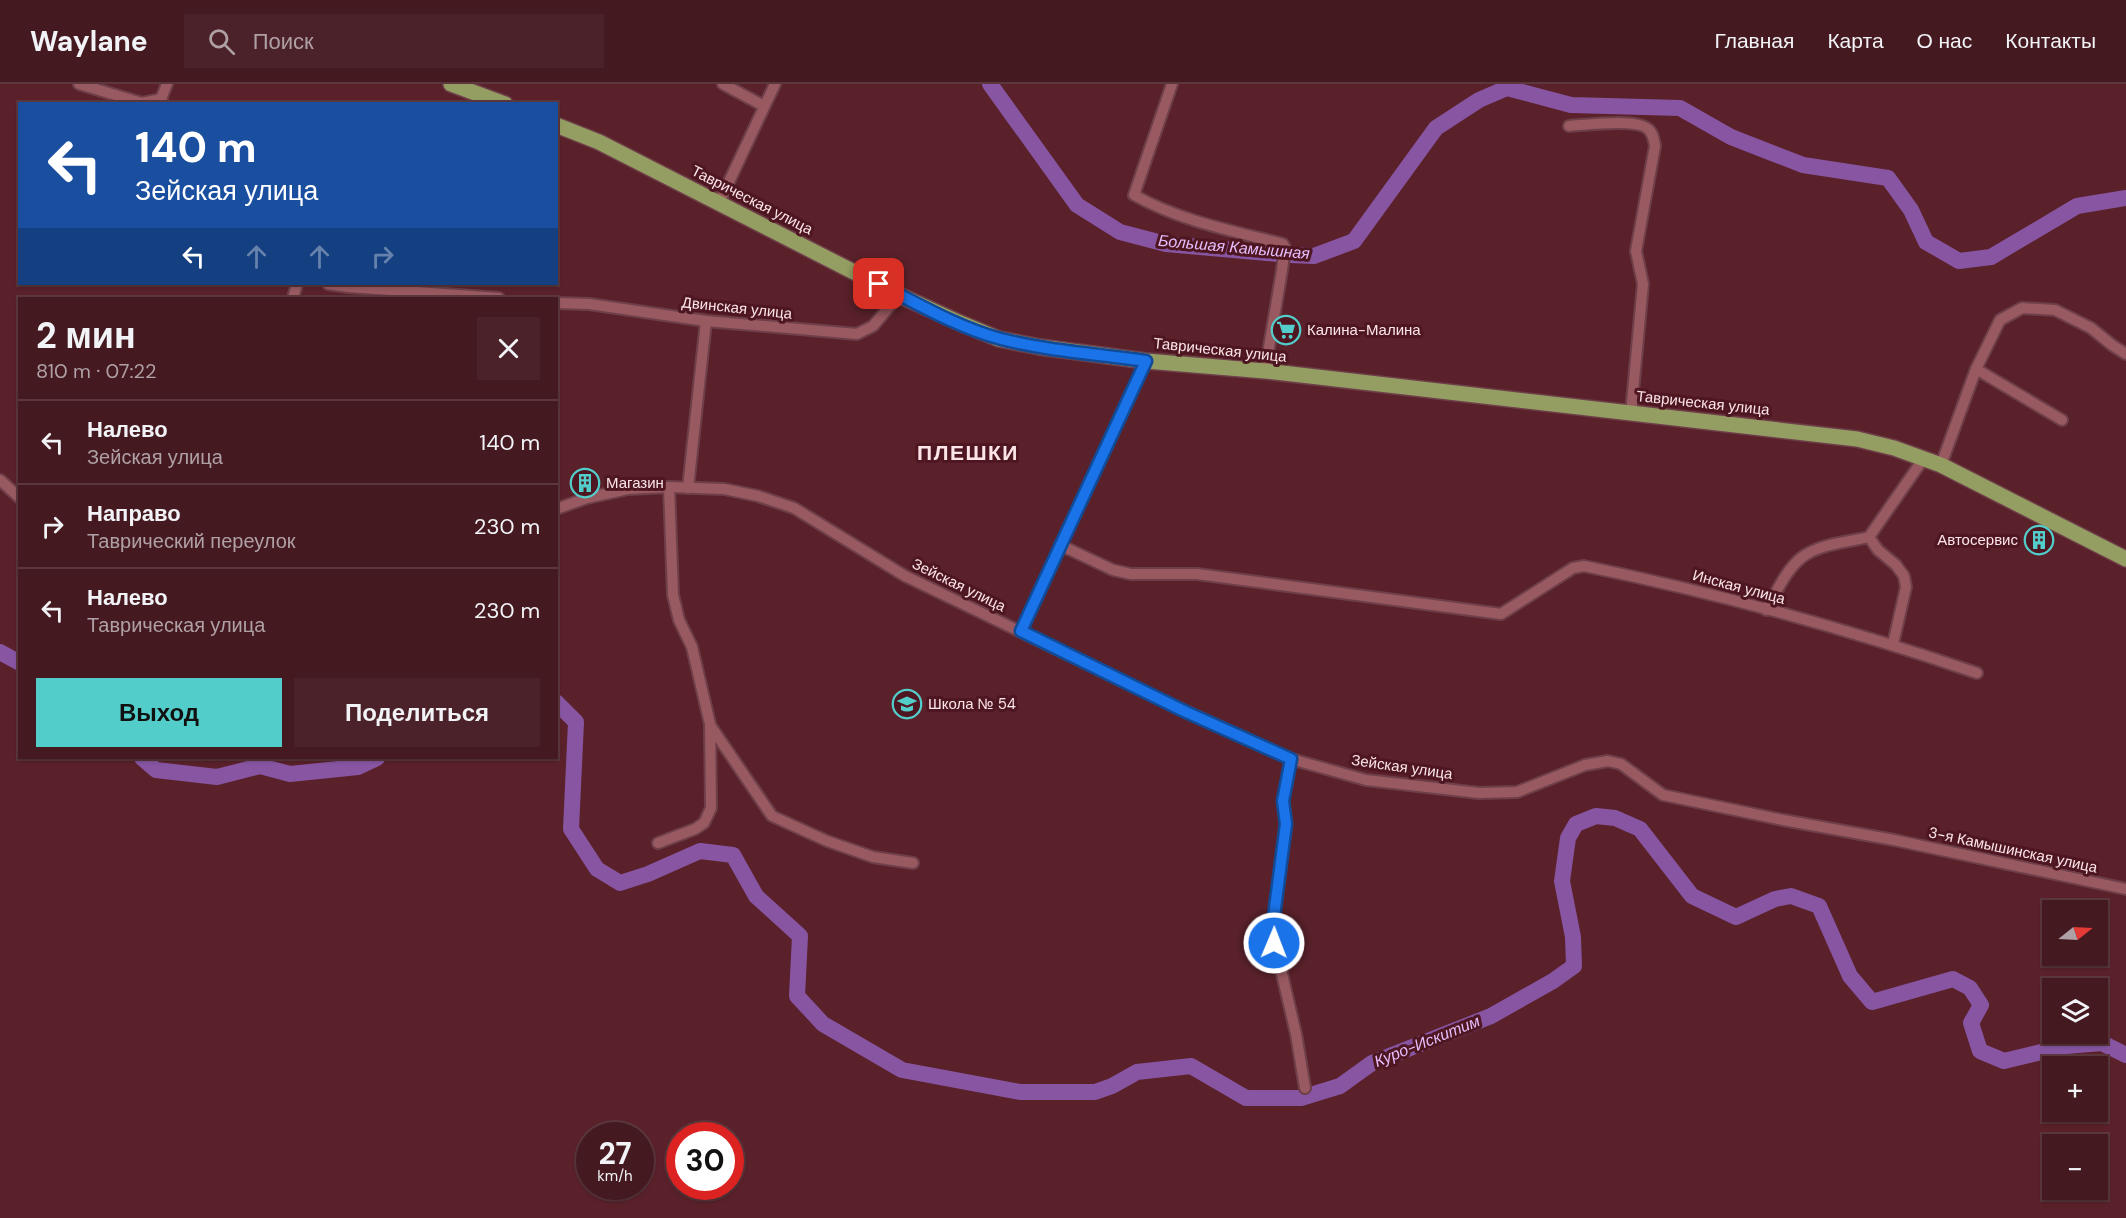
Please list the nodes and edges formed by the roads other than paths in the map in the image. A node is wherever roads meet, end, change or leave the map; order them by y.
1 (79, 84) edge
2 (167, 84) edge
3 (451, 84) edge
4 (723, 84) edge
5 (775, 84) edge
6 (1172, 84) edge
7 (162, 101) edge
8 (139, 102) edge
9 (500, 102) edge
10 (764, 106) junction
11 (558, 126) edge
12 (1569, 126) dead end
13 (719, 203) junction
14 (335, 285) edge
15 (899, 295) junction
16 (485, 297) edge
17 (558, 303) edge
18 (706, 321) junction
19 (2126, 354) edge
20 (1146, 361) junction
21 (1976, 369) junction
22 (1265, 371) junction
23 (1632, 413) junction
24 (2062, 420) dead end
25 (1924, 458) junction
26 (1941, 465) junction
27 (0, 480) edge
28 (669, 487) junction
29 (688, 488) junction
30 (15, 494) edge
31 (558, 508) edge
32 (1869, 537) junction
33 (1060, 545) junction
34 (2126, 559) edge
35 (1766, 610) junction
36 (1021, 631) junction
37 (1893, 644) junction
38 (1977, 674) dead end
39 (710, 724) junction
40 (1291, 759) junction
41 (1894, 840) joint
42 (658, 843) dead end
43 (913, 863) dead end
44 (2126, 889) edge
45 (1305, 1088) dead end

1 - 8 street
2 - 7 street
3 - 9 main road
4 - 10 street
5 - 10 street
6 - 22 street
10 - 13 street
11 - 13 main road, Таврическая улица
12 - 23 street
13 - 15 main road, Таврическая улица
14 - 16 street
15 - 18 street, Двинская улица
15 - 20 main road, Таврическая улица
17 - 18 street, Двинская улица
18 - 29 street
19 - 21 street
20 - 22 main road, Таврическая улица
20 - 33 street
21 - 24 street
21 - 26 street
22 - 23 main road, Таврическая улица
23 - 25 main road, Таврическая улица
25 - 26 main road, Таврическая улица
25 - 32 street
26 - 34 main road, Таврическая улица
27 - 30 street
28 - 29 street, Зейская улица
28 - 31 street, Зейская улица
28 - 39 street
29 - 36 street, Зейская улица
32 - 35 street
32 - 37 street
33 - 35 street, Инская улица
33 - 36 street
35 - 37 street, Инская улица
36 - 40 street, Зейская улица
37 - 38 street, Инская улица
39 - 42 street
39 - 43 street
40 - 41 street, Зейская улица
40 - 45 street
41 - 44 street, 3-я Камышинская улица

